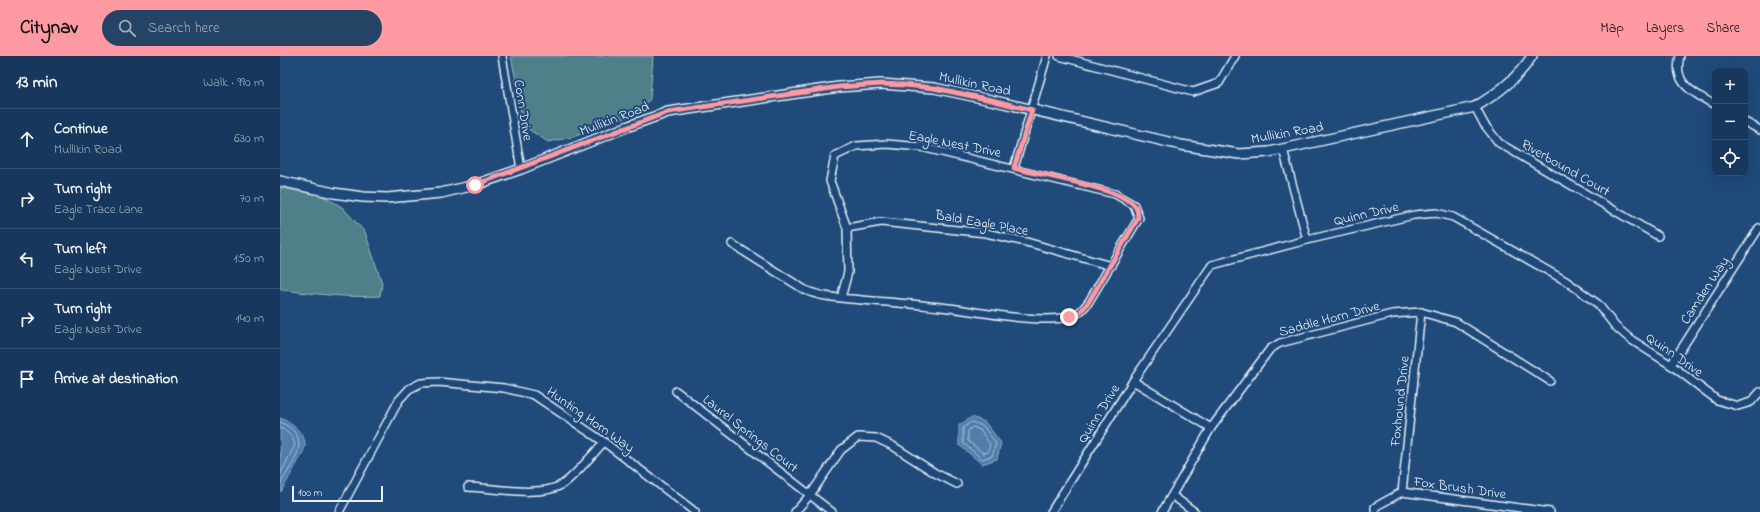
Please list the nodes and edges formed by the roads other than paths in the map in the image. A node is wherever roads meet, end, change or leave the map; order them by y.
1 (502, 56) edge
2 (1047, 56) edge
3 (1059, 56) edge
4 (1235, 56) edge
5 (1532, 56) edge
6 (1680, 56) edge
7 (1713, 104) edge
8 (1476, 106) junction
9 (1032, 110) junction
10 (1748, 124) edge
11 (1760, 130) edge
12 (1283, 149) junction
13 (1014, 168) junction
14 (521, 169) junction
15 (280, 180) edge
16 (847, 228) junction
17 (1759, 228) edge
18 (1658, 236) dead end
19 (1307, 240) junction
20 (732, 244) dead end
21 (1111, 266) junction
22 (841, 298) junction
23 (1421, 312) junction
24 (1671, 365) junction
25 (1134, 381) junction
26 (1550, 381) dead end
27 (676, 391) dead end
28 (1760, 392) edge
29 (1211, 428) junction
30 (604, 442) junction
31 (957, 484) dead end
32 (468, 487) dead end
33 (1402, 492) junction
34 (810, 495) junction
35 (1173, 496) junction
36 (339, 512) edge
37 (695, 512) edge
38 (796, 512) edge
39 (832, 512) edge
40 (1051, 512) edge
41 (1162, 512) edge
42 (1195, 512) edge
43 (1375, 512) edge
44 (1550, 512) edge

1 - 14 street, Conn Drive
2 - 9 street
3 - 4 street
5 - 8 street, Mullikin Road
6 - 7 street
8 - 12 street, Mullikin Road
8 - 18 street, Riverbound Court
9 - 12 street, Mullikin Road
9 - 13 street
9 - 14 street, Mullikin Road
10 - 11 street
12 - 19 street
13 - 16 street, Eagle Nest Drive
13 - 21 street, Eagle Nest Drive
14 - 15 street, Mullikin Road
16 - 21 street, Bald Eagle Place
16 - 22 street, Eagle Nest Drive
17 - 24 street, Camden Way
19 - 24 street, Quinn Drive
19 - 25 street, Quinn Drive
20 - 22 street, Eagle Nest Drive
21 - 22 street, Eagle Nest Drive
23 - 26 street, Saddle Horn Drive
23 - 29 street, Saddle Horn Drive
23 - 33 street, Foxhound Drive
24 - 28 street, Quinn Drive
25 - 29 street
25 - 40 street, Quinn Drive
27 - 34 street, Laurel Springs Court
29 - 35 street, Saddle Horn Drive
30 - 32 street
30 - 36 street, Hunting Horn Way
30 - 37 street, Hunting Horn Way
31 - 34 street
33 - 43 street, Fox Brush Drive
33 - 44 street, Fox Brush Drive
34 - 38 street
34 - 39 street, Laurel Springs Court
35 - 41 street, Saddle Horn Drive
35 - 42 street

